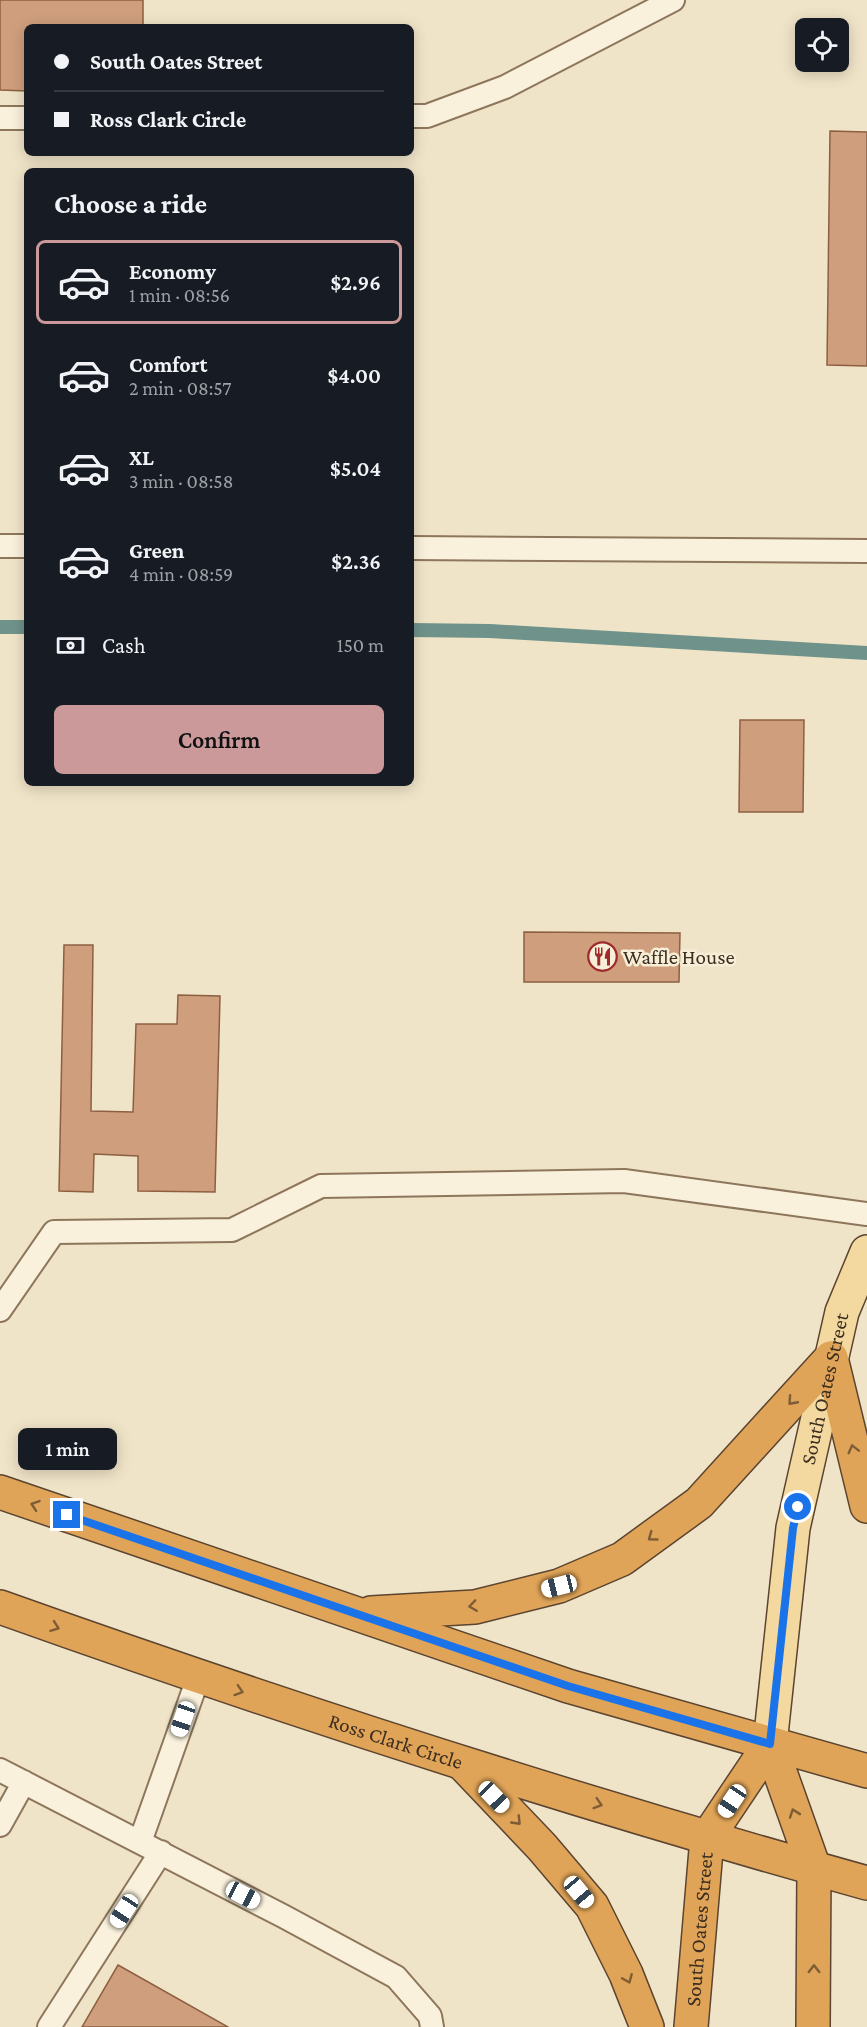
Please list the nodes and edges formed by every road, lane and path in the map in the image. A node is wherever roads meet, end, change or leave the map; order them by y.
1 (673, 0) edge
2 (414, 116) edge
3 (0, 118) edge
4 (24, 118) edge
5 (0, 546) edge
6 (24, 546) edge
7 (414, 548) edge
8 (867, 551) edge
9 (867, 1214) edge
10 (867, 1252) edge
11 (0, 1310) edge
12 (831, 1358) junction
13 (0, 1492) edge
14 (867, 1506) edge
15 (0, 1607) edge
16 (355, 1614) junction
17 (198, 1678) junction
18 (770, 1744) junction
19 (462, 1763) junction
20 (0, 1770) edge
21 (867, 1771) edge
22 (24, 1782) junction
23 (0, 1825) edge
24 (707, 1838) junction
25 (140, 1842) junction
26 (161, 1852) junction
27 (814, 1868) junction
28 (867, 1883) edge
29 (49, 2027) edge
30 (432, 2027) edge
31 (647, 2027) edge
32 (691, 2027) edge
33 (813, 2027) edge

1 - 2 lane
3 - 4 lane
5 - 6 lane
7 - 8 lane
9 - 11 lane
10 - 12 main road, South Oates Street
14 -> 12 highway
12 -> 16 highway
12 - 18 main road, South Oates Street
16 -> 13 highway
15 -> 17 highway, Ross Clark Circle
16 - 18 highway
17 -> 19 highway, Ross Clark Circle
17 - 25 lane
18 - 21 highway
18 - 24 highway, South Oates Street
27 -> 18 highway, South Oates Street
19 -> 24 highway, Ross Clark Circle
19 -> 31 highway
20 - 22 lane
22 - 23 lane
22 - 25 lane
24 - 27 highway, Ross Clark Circle
24 - 32 highway, South Oates Street
25 - 26 lane
26 - 29 lane
26 - 30 lane
27 - 28 highway, Ross Clark Circle
33 -> 27 highway, South Oates Street

